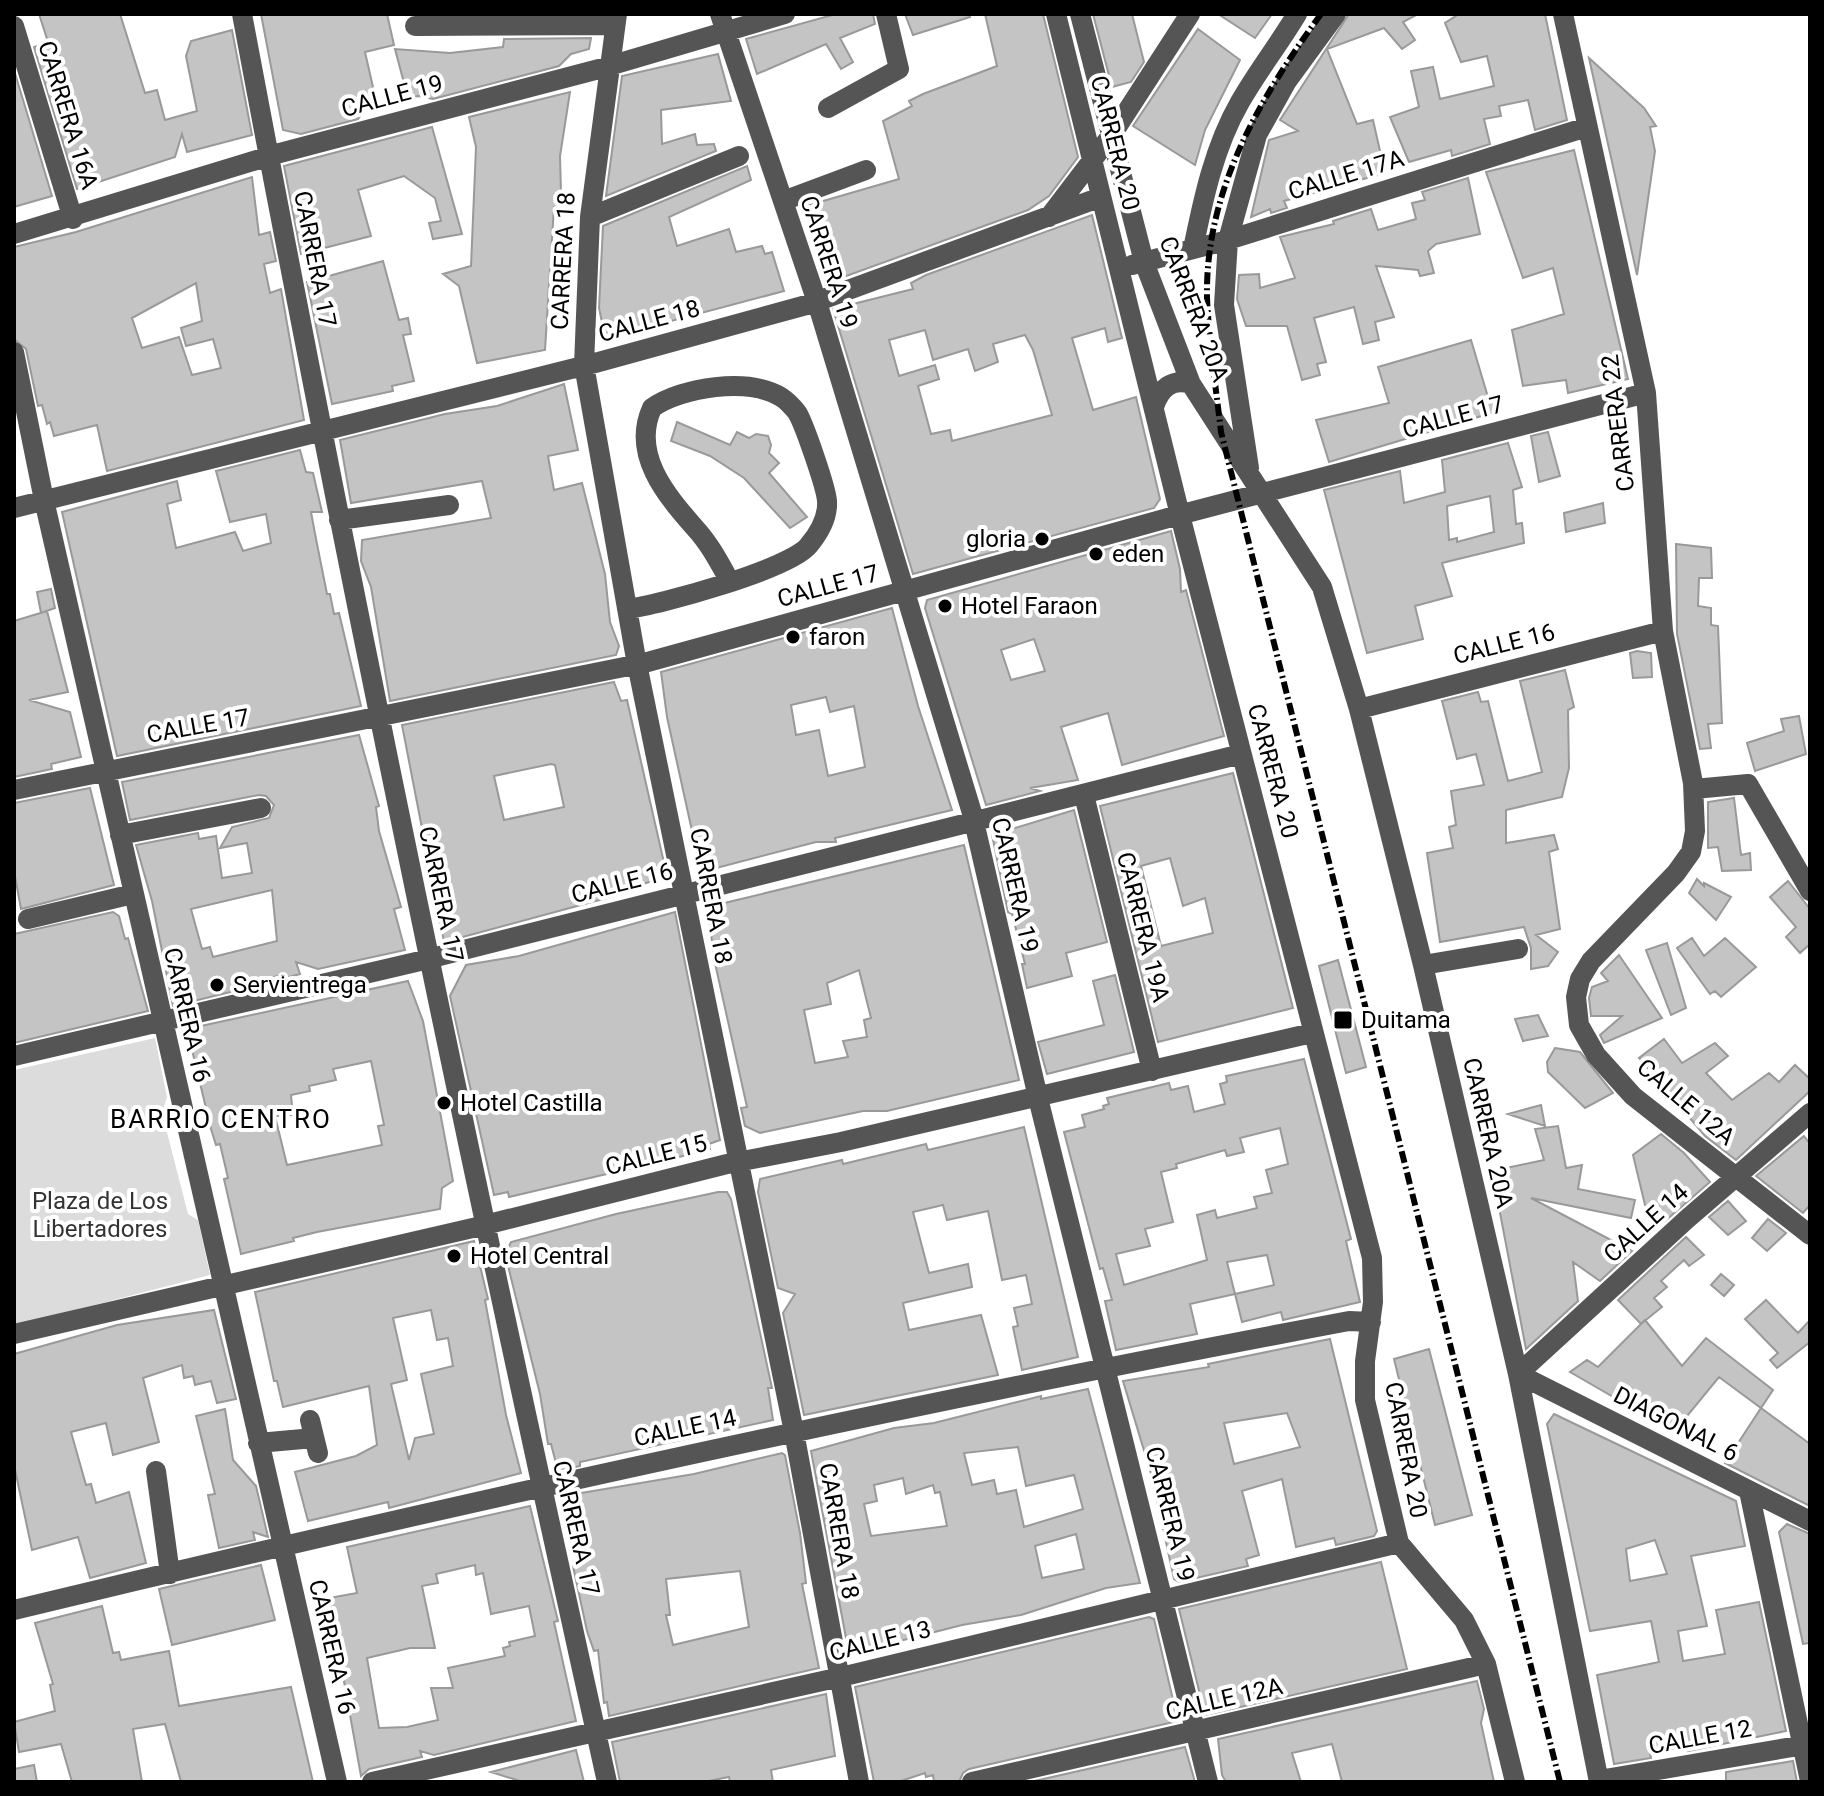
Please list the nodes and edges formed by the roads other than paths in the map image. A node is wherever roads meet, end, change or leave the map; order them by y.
1 (242, 14) edge
2 (785, 14) edge
3 (886, 14) edge
4 (1056, 14) edge
5 (1080, 14) edge
6 (1190, 14) edge
7 (1297, 14) edge
8 (1336, 14) edge
9 (1563, 14) edge
10 (616, 19) edge
11 (722, 22) edge
12 (14, 26) edge
13 (415, 26) dead end
14 (607, 66) junction
15 (828, 108) dead end
16 (1587, 127) junction
17 (1113, 133) junction
18 (269, 156) junction
19 (739, 156) dead end
20 (1093, 159) junction
21 (866, 170) dead end
22 (1101, 197) junction
23 (783, 201) junction
24 (590, 217) junction
25 (1049, 217) junction
26 (73, 219) junction
27 (14, 234) edge
28 (1228, 240) junction
29 (1193, 249) junction
30 (1144, 262) junction
31 (1119, 268) junction
32 (817, 302) junction
33 (14, 352) edge
34 (584, 365) junction
35 (1191, 384) junction
36 (1646, 393) junction
37 (1154, 407) junction
38 (323, 430) junction
39 (1249, 472) junction
40 (1265, 494) junction
41 (44, 500) junction
42 (449, 505) dead end
43 (14, 508) edge
44 (1181, 515) junction
45 (339, 520) junction
46 (729, 580) junction
47 (906, 591) junction
48 (627, 609) junction
49 (1663, 631) junction
50 (637, 665) junction
51 (1359, 709) junction
52 (377, 719) junction
53 (1241, 754) junction
54 (105, 770) junction
55 (1693, 786) junction
56 (14, 790) edge
57 (1084, 795) junction
58 (261, 808) dead end
59 (974, 823) junction
60 (120, 835) junction
61 (1810, 891) edge
62 (133, 894) junction
63 (684, 895) junction
64 (28, 919) dead end
65 (1518, 949) dead end
66 (428, 958) junction
67 (1423, 965) junction
68 (162, 1021) junction
69 (1312, 1033) junction
70 (14, 1056) edge
71 (1152, 1071) junction
72 (1038, 1097) junction
73 (1810, 1113) edge
74 (738, 1162) junction
75 (1738, 1178) junction
76 (483, 1226) junction
77 (1805, 1227) edge
78 (222, 1286) junction
79 (1371, 1322) junction
80 (14, 1334) edge
81 (1107, 1367) junction
82 (1518, 1374) junction
83 (794, 1432) junction
84 (314, 1437) dead end
85 (258, 1443) junction
86 (156, 1471) dead end
87 (540, 1486) junction
88 (1749, 1491) junction
89 (1810, 1521) edge
90 (1399, 1543) junction
91 (283, 1547) junction
92 (170, 1574) junction
93 (1164, 1600) junction
94 (14, 1610) edge
95 (1486, 1664) junction
96 (839, 1677) junction
97 (595, 1732) junction
98 (1195, 1733) junction
99 (1806, 1745) edge
100 (1599, 1781) edge
101 (1810, 1781) edge
102 (337, 1782) edge
103 (372, 1782) edge
104 (607, 1782) edge
105 (859, 1782) edge
106 (972, 1782) edge
107 (1208, 1782) edge
108 (1515, 1782) edge

1 - 18 street, CARRERA 17
2 - 11 street, CALLE 19
3 - 15 street
4 - 20 street, CARRERA 20
5 - 17 street, CARRERA 20A
6 - 17 street
7 - 29 street
8 - 28 street, CARRERA 20A
9 - 16 street, CARRERA 22
10 - 13 street
10 - 14 street, CARRERA 18
11 - 14 street, CALLE 19
11 - 23 street, CARRERA 19
12 - 26 street, CARRERA 16A
14 - 18 street, CALLE 19
14 - 24 street, CARRERA 18
16 - 28 street, CALLE 17A
16 - 36 street, CARRERA 22
17 - 20 street
17 - 30 street, CARRERA 20A
18 - 26 street, CALLE 19
18 - 38 street, CARRERA 17
19 - 24 street
20 - 22 street, CARRERA 20
20 - 25 street
21 - 23 street
22 - 25 street, CALLE 18
22 - 31 street, CARRERA 20
23 - 32 street, CARRERA 19
24 - 34 street, CARRERA 18
25 - 32 street, CALLE 18
26 - 27 street, CALLE 19
28 - 29 street, CALLE 17A
28 - 39 street, CARRERA 20A
29 - 30 street, CALLE 17A
30 - 31 street, CALLE 17A
30 - 35 street, CARRERA 20A
31 - 37 street, CARRERA 20
32 - 34 street, CALLE 18
32 - 47 street, CARRERA 19
33 - 41 street, CARRERA 16
34 - 38 street, CALLE 18
34 - 48 street, CARRERA 18
35 - 37 street
35 - 39 street, CARRERA 20A
36 - 40 street, CALLE 17
36 - 49 street, CARRERA 22
37 - 44 street, CARRERA 20
38 - 41 street, CALLE 18
38 - 45 street, CARRERA 17
39 - 40 street, CARRERA 20A
40 - 44 street, CALLE 17
40 - 51 street, CARRERA 20A
41 - 43 street, CALLE 18
41 - 54 street, CARRERA 16
42 - 45 street
44 - 47 street, CALLE 17
44 - 53 street, CARRERA 20
45 - 52 street, CARRERA 17
46 - 46 street
46 - 48 street
47 - 50 street, CALLE 17
47 - 59 street, CARRERA 19
48 - 50 street, CARRERA 18
49 - 51 street, CALLE 16
49 - 55 street, CARRERA 22
50 - 52 street, CALLE 17
50 - 63 street, CARRERA 18
51 - 67 street, CARRERA 20A
52 - 54 street, CALLE 17
52 - 66 street, CARRERA 17
53 - 57 street, CALLE 16
53 - 69 street, CARRERA 20
54 - 56 street, CALLE 17
54 - 60 street, CARRERA 16
55 - 61 street
55 - 75 street, CALLE 12A
57 - 59 street, CALLE 16
57 - 71 street, CARRERA 19A
58 - 60 street
59 - 63 street, CALLE 16
59 - 72 street, CARRERA 19
60 - 62 street, CARRERA 16
62 - 64 street
62 - 68 street, CARRERA 16
63 - 66 street, CALLE 16
63 - 74 street, CARRERA 18
65 - 67 street
66 - 68 street, CALLE 16
66 - 76 street, CARRERA 17
67 - 82 street, CARRERA 20A
68 - 70 street, CALLE 16
68 - 78 street, CARRERA 16
69 - 71 street, CALLE 15
69 - 79 street, CARRERA 20
71 - 72 street, CALLE 15
72 - 74 street, CALLE 15
72 - 81 street, CARRERA 19
73 - 75 street, CALLE 14
74 - 76 street, CALLE 15
74 - 83 street, CARRERA 18
75 - 77 street, CALLE 12A
75 - 82 street, CALLE 14
76 - 78 street, CALLE 15
76 - 87 street, CARRERA 17
78 - 80 street, CALLE 15
78 - 85 street, CARRERA 16
79 - 81 street, CALLE 14
79 - 90 street, CARRERA 20
81 - 83 street, CALLE 14
81 - 93 street, CARRERA 19
82 - 88 street, DIAGONAL 6
82 - 100 street, CARRERA 20A
83 - 87 street, CALLE 14
83 - 96 street, CARRERA 18
84 - 85 street
85 - 91 street, CARRERA 16
86 - 92 street
87 - 91 street, CALLE 14
87 - 97 street, CARRERA 17
88 - 89 street, DIAGONAL 6
88 - 99 street
90 - 93 street, CALLE 13
90 - 95 street
91 - 92 street, CALLE 14
91 - 102 street, CARRERA 16
92 - 94 street, CALLE 14
93 - 96 street, CALLE 13
93 - 98 street, CARRERA 19
95 - 98 street, CALLE 12A
95 - 108 street
96 - 97 street, CALLE 13
96 - 105 street, CARRERA 18
97 - 103 street, CALLE 13
97 - 104 street, CARRERA 17
98 - 106 street, CALLE 12A
98 - 107 street, CARRERA 19
99 - 100 street, CALLE 12
99 - 101 street

